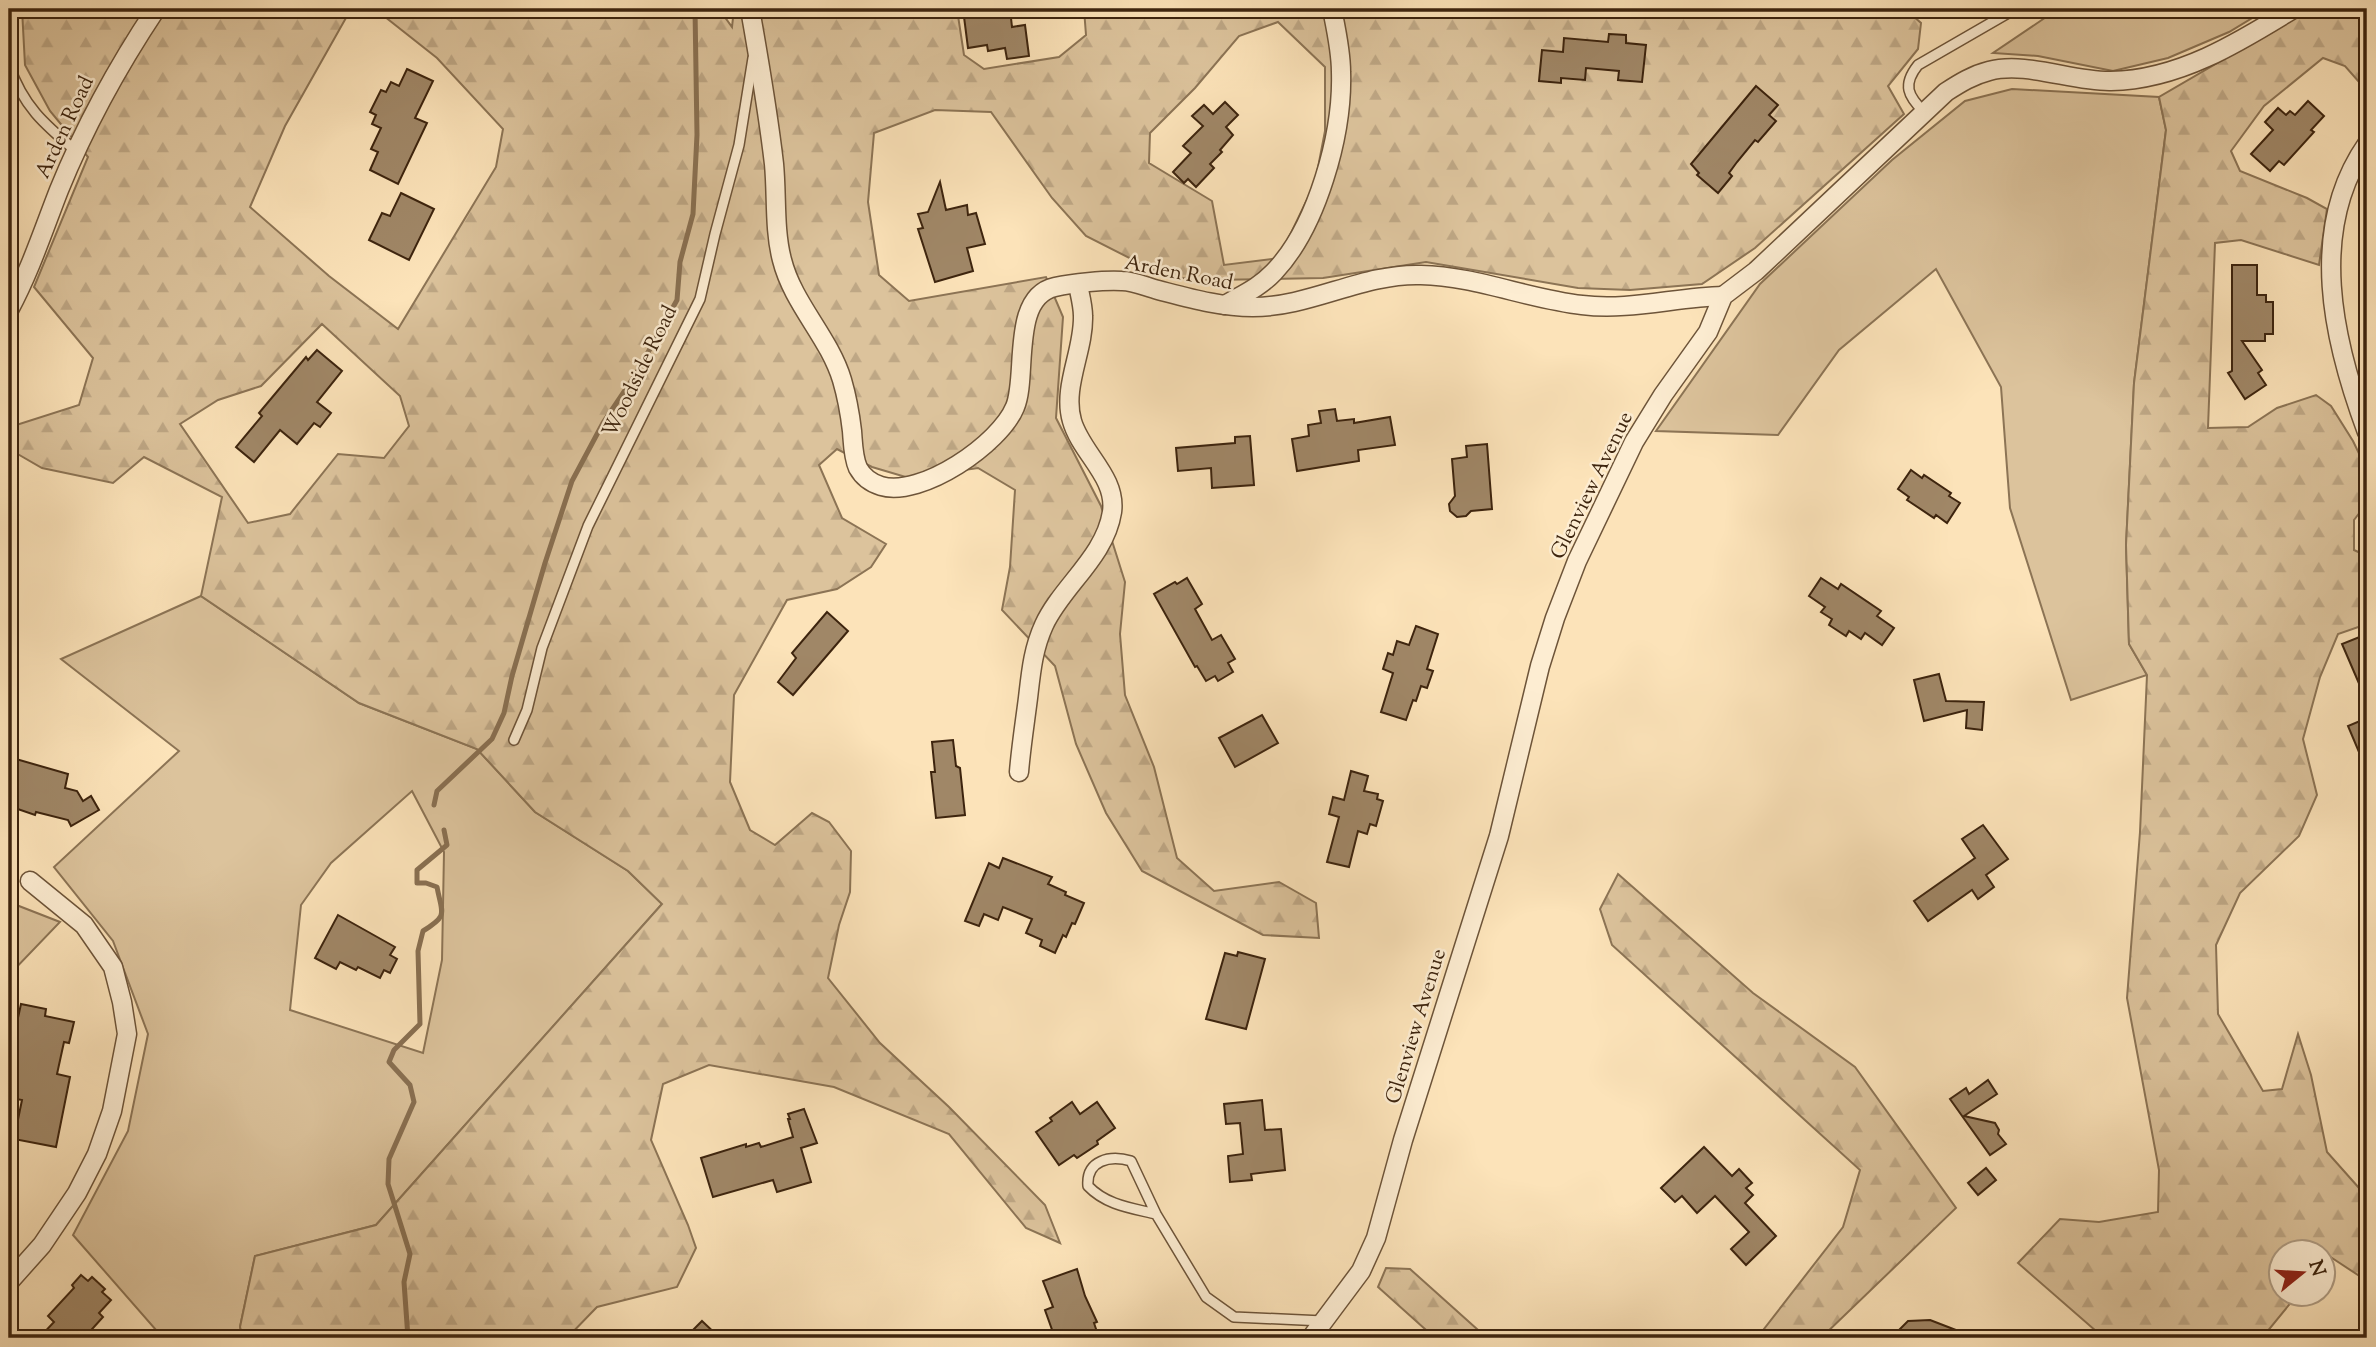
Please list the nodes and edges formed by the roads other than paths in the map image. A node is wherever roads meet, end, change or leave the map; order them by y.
1 (156, 9) edge
2 (750, 9) edge
3 (1332, 9) edge
4 (2015, 9) edge
5 (2293, 9) edge
6 (756, 42) junction
7 (9, 65) edge
8 (1924, 112) junction
9 (2367, 144) edge
10 (76, 151) junction
11 (1078, 285) junction
12 (1723, 296) junction
13 (1225, 305) junction
14 (9, 310) edge
15 (2367, 432) edge
16 (514, 740) dead end
17 (1019, 772) dead end
18 (30, 881) dead end
19 (1156, 1214) junction
20 (9, 1282) edge
21 (1323, 1321) junction
22 (1311, 1338) edge

1 - 10 street, Arden Road
2 - 6 street, Woodside Road
3 - 13 street
4 - 8 lane
5 - 8 street
6 - 11 street, Arden Road
6 - 16 lane, Woodside Road
7 - 10 lane
8 - 12 street
9 - 15 street
10 - 14 street, Arden Road
11 - 13 street, Arden Road
11 - 17 street
12 - 13 street, Arden Road
12 - 21 street, Glenview Avenue
18 - 20 street
19 - 19 lane
19 - 21 lane
21 - 22 street, Glenview Avenue

